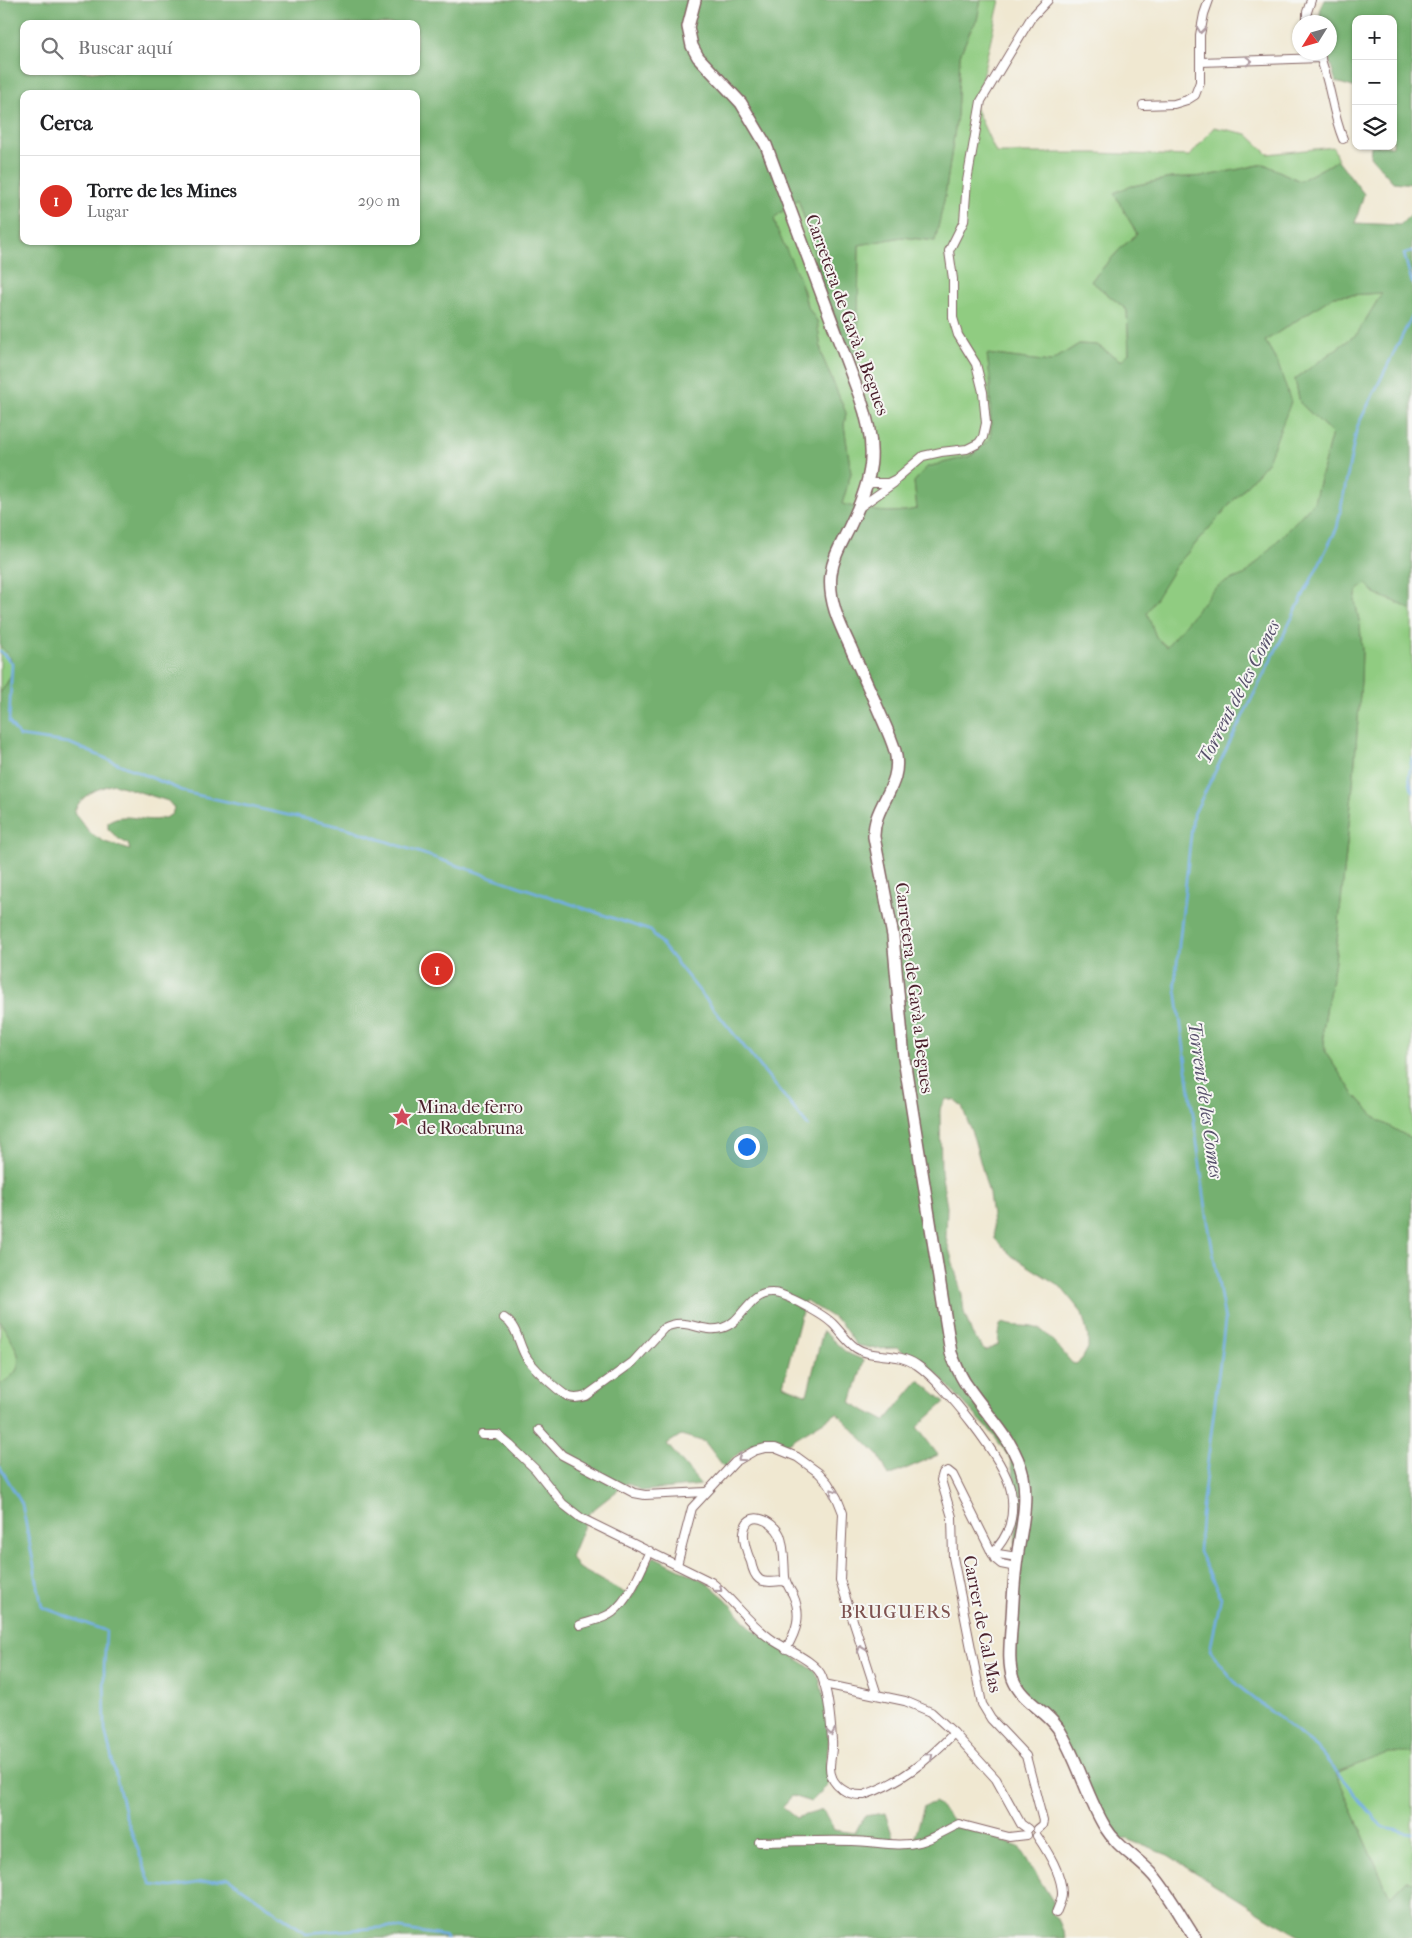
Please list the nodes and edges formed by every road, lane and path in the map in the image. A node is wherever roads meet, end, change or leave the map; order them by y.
1 (690, 0) edge
2 (695, 0) edge
3 (1048, 0) edge
4 (1209, 0) edge
5 (1311, 0) edge
6 (1307, 15) edge
7 (1292, 57) edge
8 (1321, 60) edge
9 (1200, 62) junction
10 (1143, 105) dead end
11 (1343, 139) dead end
12 (899, 478) junction
13 (869, 485) junction
14 (877, 495) junction
15 (860, 507) junction
16 (504, 1318) dead end
17 (539, 1430) dead end
18 (482, 1435) dead end
19 (706, 1492) junction
20 (650, 1551) junction
21 (992, 1553) junction
22 (1017, 1558) junction
23 (677, 1565) junction
24 (785, 1581) junction
25 (580, 1625) dead end
26 (786, 1649) junction
27 (824, 1684) junction
28 (877, 1695) junction
29 (954, 1734) junction
30 (1032, 1832) junction
31 (759, 1842) dead end
32 (1056, 1913) dead end
33 (1195, 1938) edge

1 - 13 main road, Carretera de Gavà a Begues
2 - 13 main road, Carretera de Gavà a Begues
3 - 12 street
4 -> 9 street
5 - 6 street
9 -> 7 street
8 - 11 street
9 - 10 street
12 - 13 street
12 - 14 street
13 - 14 street
13 - 14 street
13 - 15 main road, Carretera de Gavà a Begues
13 - 22 main road, Carretera de Gavà a Begues
14 - 15 street
15 - 22 main road, Carretera de Gavà a Begues
16 - 21 street
17 - 19 street
18 - 20 street
19 - 23 street
28 -> 19 street
20 - 23 street
20 - 25 street
21 - 22 street
21 - 30 street, Carrer de Cal Mas
22 - 33 main road, Carretera de Gavà a Begues
23 -> 26 street
24 - 24 street
24 - 26 street
26 - 27 street
27 - 28 street
27 -> 29 street
28 - 29 street
29 - 30 street
30 - 31 street
30 - 32 street

